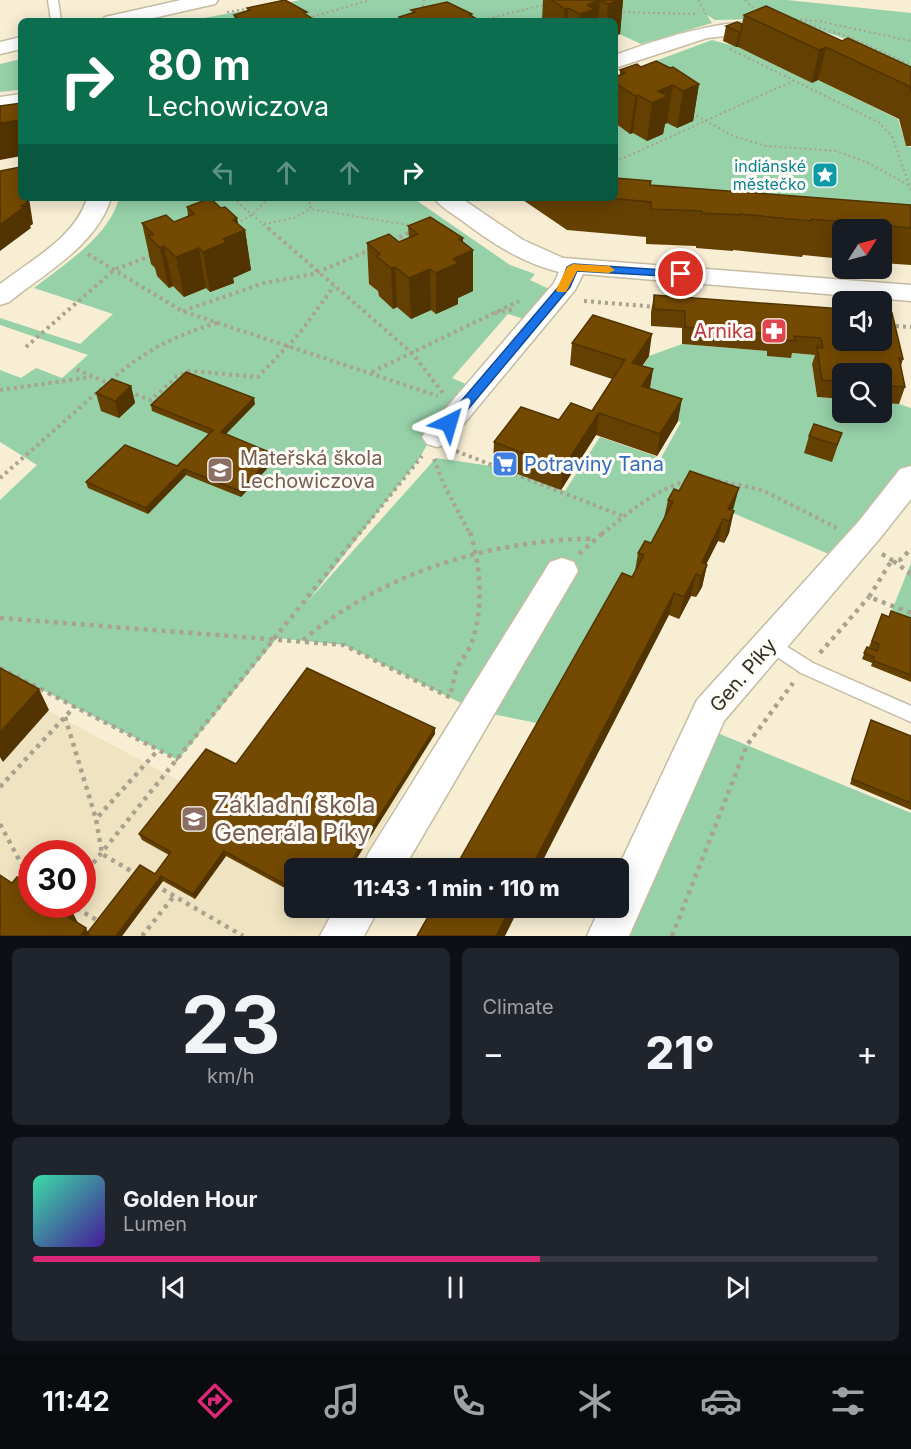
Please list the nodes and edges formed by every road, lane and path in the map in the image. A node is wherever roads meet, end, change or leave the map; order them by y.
1 (53, 0) edge
2 (208, 0) edge
3 (370, 0) edge
4 (424, 0) edge
5 (698, 0) edge
6 (551, 3) edge
7 (253, 8) edge
8 (616, 12) dead end
9 (224, 13) dead end
10 (552, 16) dead end
11 (56, 18) edge
12 (126, 18) edge
13 (308, 18) edge
14 (420, 18) edge
15 (490, 18) edge
16 (545, 18) edge
17 (703, 22) junction
18 (788, 23) junction
19 (911, 41) edge
20 (18, 44) edge
21 (0, 48) edge
22 (618, 61) edge
23 (911, 65) edge
24 (794, 81) junction
25 (18, 100) edge
26 (0, 103) edge
27 (686, 110) edge
28 (705, 121) junction
29 (618, 161) edge
30 (910, 188) edge
31 (98, 201) edge
32 (237, 201) edge
33 (266, 201) edge
34 (308, 201) edge
35 (450, 201) edge
36 (310, 209) junction
37 (254, 216) junction
38 (232, 224) edge
39 (264, 224) junction
40 (391, 240) edge
41 (70, 242) junction
42 (381, 245) edge
43 (157, 253) edge
44 (114, 270) junction
45 (317, 272) junction
46 (570, 275) junction
47 (334, 286) junction
48 (911, 293) edge
49 (0, 297) edge
50 (549, 304) junction
51 (666, 308) edge
52 (182, 311) junction
53 (218, 323) junction
54 (892, 326) edge
55 (911, 327) edge
56 (291, 346) junction
57 (26, 347) dead end
58 (412, 353) junction
59 (73, 368) dead end
60 (371, 373) junction
61 (93, 377) junction
62 (108, 383) junction
63 (116, 386) edge
64 (0, 390) edge
65 (125, 390) edge
66 (433, 442) junction
67 (911, 477) edge
68 (0, 478) edge
69 (702, 478) edge
70 (690, 480) edge
71 (626, 518) junction
72 (594, 539) junction
73 (861, 540) junction
74 (911, 549) edge
75 (476, 554) junction
76 (892, 560) junction
77 (562, 571) joint
78 (911, 574) edge
79 (869, 597) junction
80 (911, 613) edge
81 (0, 618) edge
82 (277, 638) junction
83 (302, 640) junction
84 (770, 643) junction
85 (0, 668) edge
86 (807, 668) junction
87 (464, 704) junction
88 (75, 706) junction
89 (911, 714) edge
90 (65, 717) junction
91 (158, 750) junction
92 (178, 760) junction
93 (0, 787) edge
94 (96, 819) junction
95 (0, 824) edge
96 (102, 854) junction
97 (18, 858) edge
98 (387, 858) edge
99 (96, 861) edge
100 (143, 878) edge
101 (153, 884) edge
102 (174, 896) junction
103 (93, 918) edge
104 (352, 918) edge
105 (106, 926) edge
106 (142, 936) edge
107 (243, 936) edge
108 (341, 936) edge
109 (608, 936) edge
110 (672, 936) edge

1 - 11 lane
2 - 12 street
3 - 13 path
4 - 14 path
5 - 17 path
6 - 15 path
7 - 9 path
8 - 17 path
10 - 16 path
17 - 18 street
17 - 22 street
17 - 24 path
18 - 19 path
18 - 23 path
20 - 21 street
24 - 28 path
24 - 30 path
25 - 26 street
27 - 28 path
28 - 29 path
28 - 30 path
31 - 41 street
32 - 37 path
33 - 37 path
34 - 36 path
35 - 46 street
36 - 39 path
36 - 40 path
37 - 38 path
37 - 39 path
39 - 45 path
41 - 44 path
41 - 49 street
42 - 45 path
43 - 44 path
44 - 52 path
44 - 57 path
45 - 47 path
45 - 52 path
46 - 48 street
46 - 50 street
46 - 58 path
47 - 56 path
47 - 58 path
50 - 51 path
50 - 66 street
52 - 53 path
53 - 56 path
53 - 62 path
54 - 55 path
56 - 60 path
56 - 65 path
58 - 60 path
58 - 60 path
59 - 61 path
61 - 62 path
61 - 64 path
62 - 63 path
62 - 68 path
66 - 71 path
66 - 75 path
66 - 82 path
67 - 73 street, Gen. Píky
69 - 73 path
70 - 71 path
71 - 72 path
72 - 75 path
72 - 77 path
73 - 76 path
73 - 84 street, Gen. Píky
74 - 76 path
75 - 83 path
75 - 87 path
76 - 78 path
76 - 79 path
77 - 87 street
79 - 80 path
79 - 86 path
81 - 82 path
82 - 83 path
82 - 92 path
83 - 87 path
84 - 86 lane
84 - 109 street, Gen. Píky
85 - 88 path
86 - 89 lane
86 - 110 path
87 - 98 street
88 - 90 path
88 - 91 path
90 - 93 path
90 - 94 path
91 - 92 path
91 - 94 path
92 - 96 path
94 - 96 path
95 - 97 path
96 - 99 path
96 - 100 path
101 - 102 path
102 - 106 path
102 - 107 path
103 - 105 path
104 - 108 street

